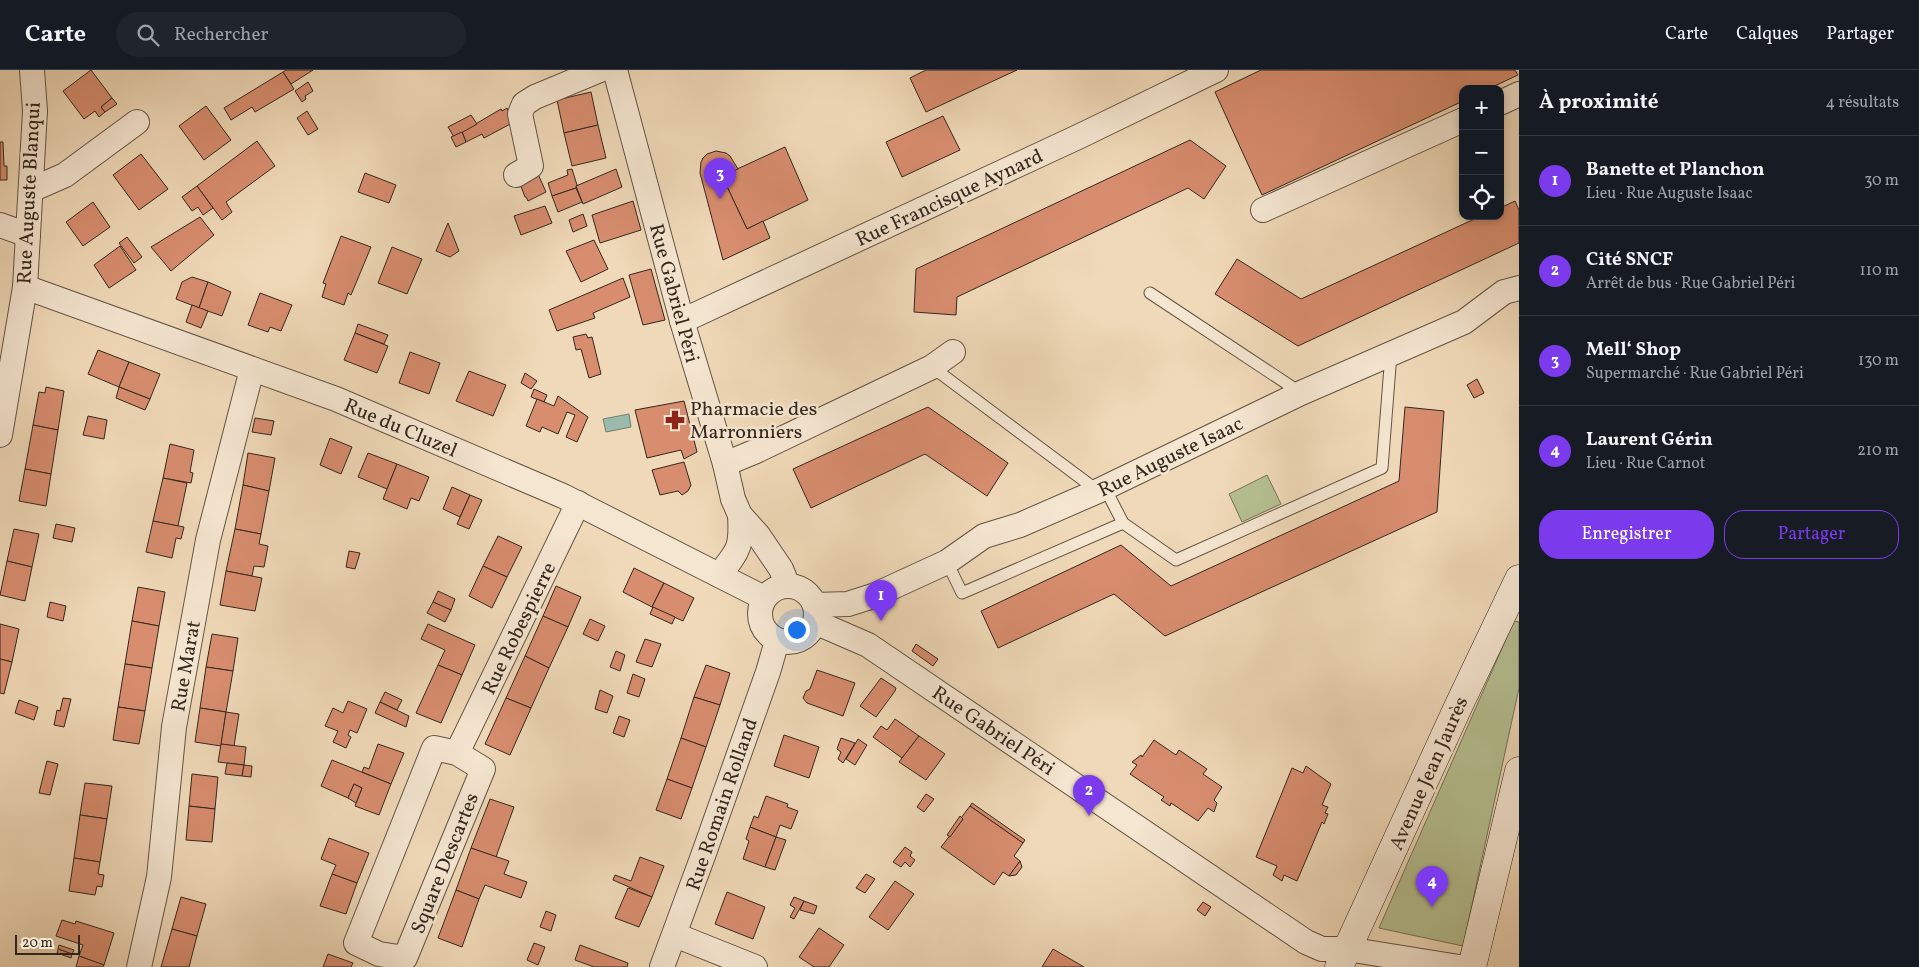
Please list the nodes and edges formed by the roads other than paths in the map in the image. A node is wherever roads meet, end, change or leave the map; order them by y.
1 (32, 70) edge
2 (600, 70) edge
3 (615, 70) edge
4 (1216, 70) edge
5 (1519, 94) edge
6 (1504, 101) edge
7 (137, 122) dead end
8 (1459, 122) edge
9 (516, 175) dead end
10 (30, 190) junction
11 (1264, 210) dead end
12 (9, 231) edge
13 (25, 287) junction
14 (1519, 288) edge
15 (1150, 293) dead end
16 (682, 321) junction
17 (954, 352) dead end
18 (1391, 354) junction
19 (932, 367) junction
20 (252, 369) junction
21 (1301, 393) junction
22 (0, 435) edge
23 (725, 464) junction
24 (1101, 490) junction
25 (578, 503) junction
26 (740, 515) junction
27 (1123, 523) junction
28 (947, 562) junction
29 (719, 575) junction
30 (1519, 579) edge
31 (788, 586) junction
32 (764, 598) junction
33 (863, 599) junction
34 (815, 614) junction
35 (777, 641) junction
36 (860, 642) junction
37 (457, 753) junction
38 (1519, 771) edge
39 (675, 935) junction
40 (1343, 958) edge
41 (377, 961) edge
42 (139, 967) edge
43 (662, 967) edge
44 (755, 967) edge
45 (1459, 967) edge
46 (1472, 967) edge

1 - 10 street, Rue Auguste Blanqui
2 - 9 street
3 - 16 street, Rue Gabriel Péri
4 - 16 street, Rue Francisque Aynard
5 - 6 street
7 - 10 street
8 - 11 street
10 - 12 street, Rue Auguste Blanqui
12 - 13 street, Rue Auguste Blanqui
13 - 20 street, Rue du Cluzel
13 - 22 street, Rue Auguste Blanqui
14 - 18 street, Rue Auguste Isaac
15 - 21 lane
16 - 23 street, Rue Gabriel Péri
17 - 19 street
18 - 21 street, Rue Auguste Isaac
18 - 27 lane
19 - 23 street
19 - 24 lane
20 - 25 street, Rue du Cluzel
20 - 42 street, Rue Marat
21 - 24 street, Rue Auguste Isaac
23 - 26 street, Rue Gabriel Péri
24 - 27 lane
24 - 28 street, Rue Auguste Isaac
25 - 29 street, Rue du Cluzel
25 - 37 street, Rue Robespierre
26 - 29 street, Rue Gabriel Péri
26 - 31 street, Rue Gabriel Péri
27 - 28 lane
28 - 33 street, Rue Auguste Isaac
29 - 32 street, Rue du Cluzel
30 - 40 main road, Avenue Jean Jaurès
31 - 32 street
31 - 34 street
32 - 35 street
33 - 34 street, Rue Auguste Isaac
33 - 36 street
34 - 35 street
34 - 36 street, Rue Gabriel Péri
35 - 39 street, Rue Romain Rolland
36 - 40 street, Rue Gabriel Péri
37 - 41 street, Square Descartes
37 - 41 street, Square Descartes
38 - 46 main road
39 - 43 street, Rue Romain Rolland
39 - 44 street
40 - 45 street, Rue Gabriel Péri

